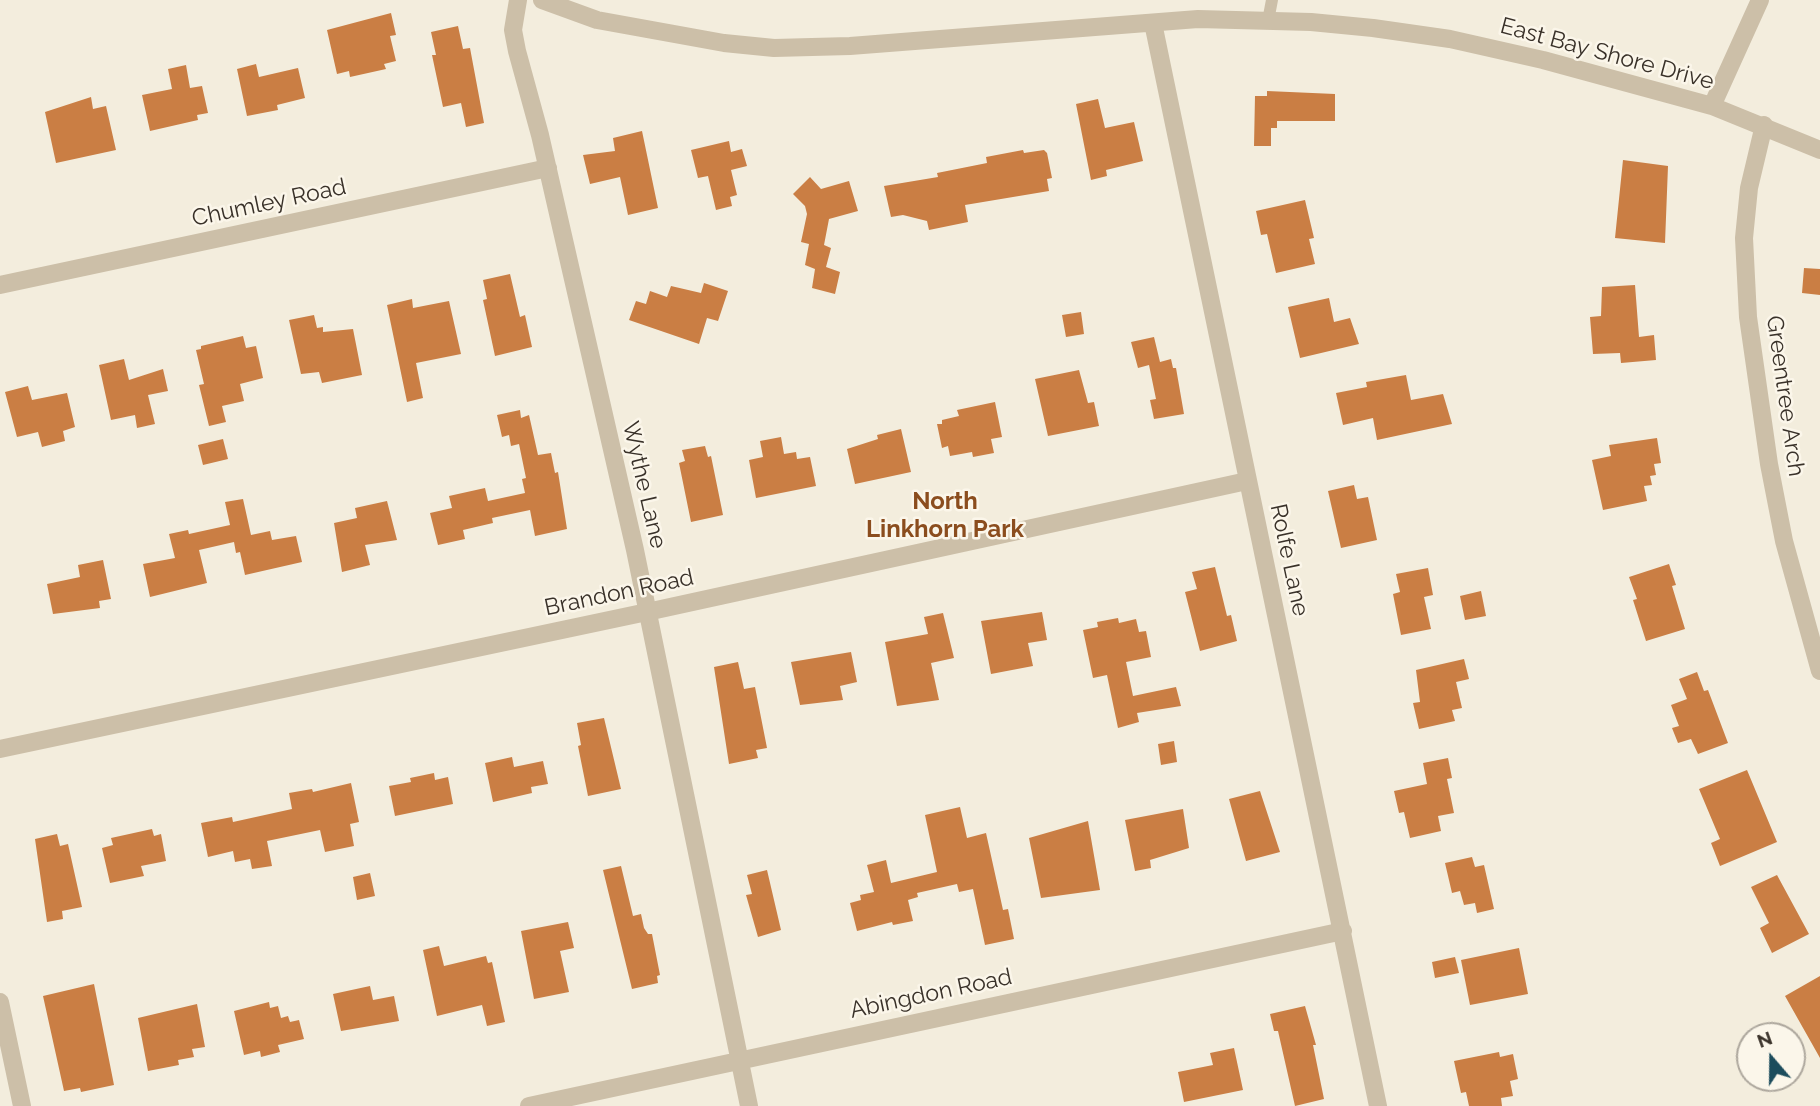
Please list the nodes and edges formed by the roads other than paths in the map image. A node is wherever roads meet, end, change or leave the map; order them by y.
1 (518, 0) edge
2 (542, 0) edge
3 (1272, 0) edge
4 (1760, 0) edge
5 (1268, 21) junction
6 (1153, 23) junction
7 (1712, 106) junction
8 (1764, 125) junction
9 (1820, 149) edge
10 (548, 168) junction
11 (0, 285) edge
12 (1247, 481) junction
13 (647, 612) junction
14 (1820, 671) edge
15 (0, 749) edge
16 (1343, 931) junction
17 (0, 1002) edge
18 (739, 1061) junction
19 (22, 1106) edge
20 (529, 1106) edge
21 (749, 1106) edge
22 (1378, 1106) edge

1 - 10 street, Wythe Lane
2 - 6 street, East Bay Shore Drive
3 - 5 lane
4 - 7 street
5 - 6 street, East Bay Shore Drive
5 - 7 street, East Bay Shore Drive
6 - 12 street, Rolfe Lane
7 - 8 street, East Bay Shore Drive
8 - 9 street, East Bay Shore Drive
8 - 14 street, Greentree Arch
10 - 11 street, Chumley Road
10 - 13 street, Wythe Lane
12 - 13 street, Brandon Road
12 - 16 street, Rolfe Lane
13 - 15 street, Brandon Road
13 - 18 street, Wythe Lane
16 - 18 street, Abingdon Road
16 - 22 street, Rolfe Lane
17 - 19 street
18 - 20 street, Abingdon Road
18 - 21 street, Wythe Lane

